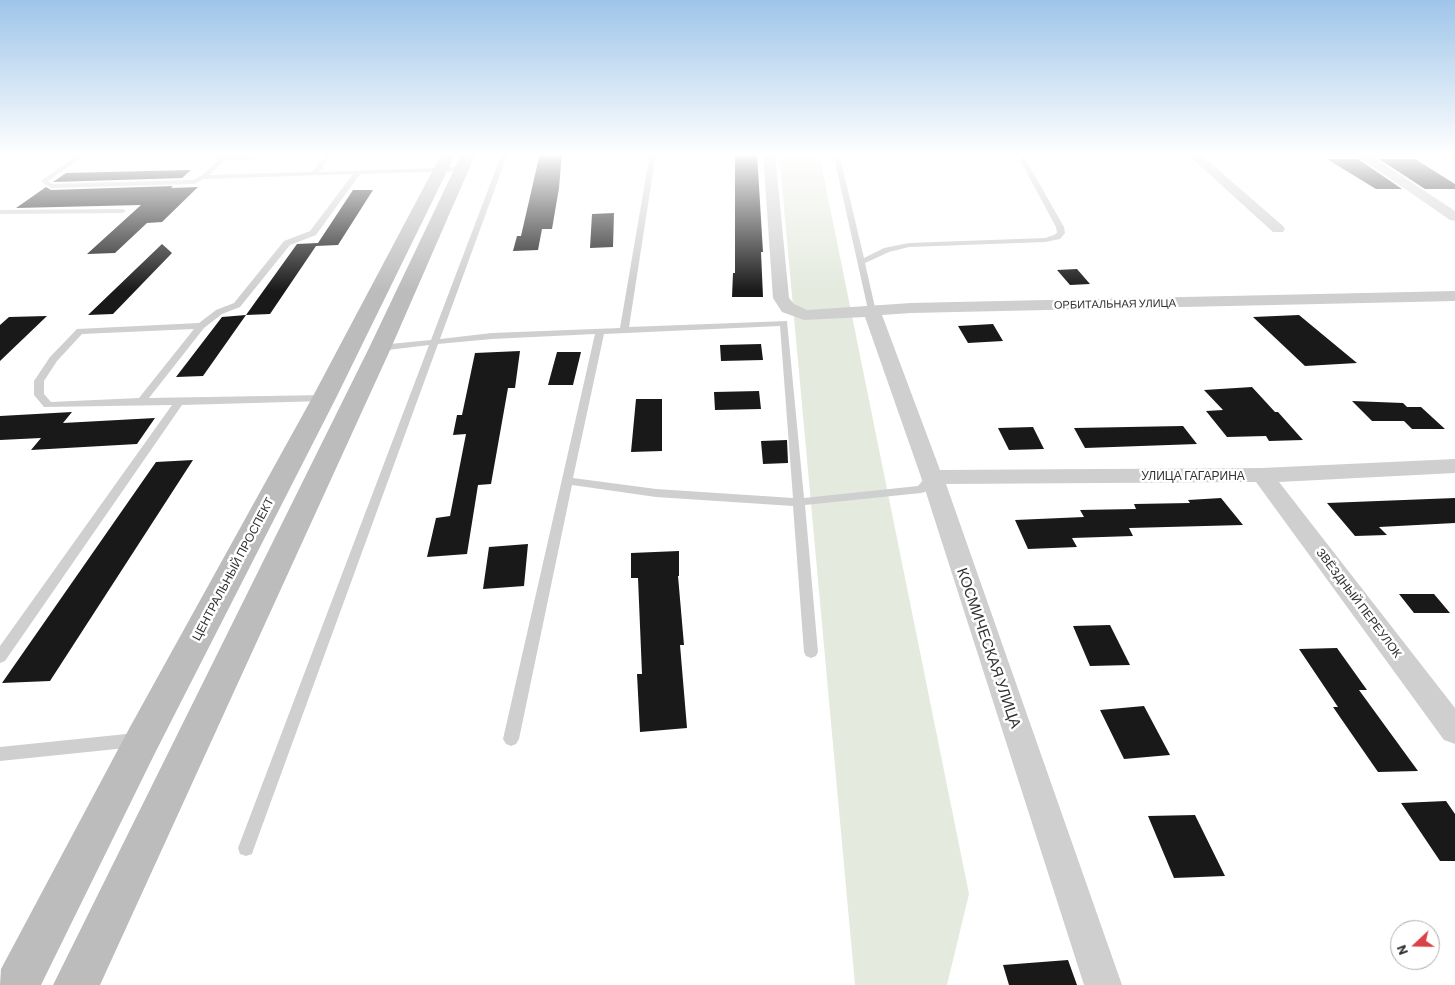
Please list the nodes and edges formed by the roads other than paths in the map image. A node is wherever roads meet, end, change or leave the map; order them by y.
1 (338, 199) edge
2 (433, 199) edge
3 (439, 199) edge
4 (487, 199) edge
5 (645, 199) edge
6 (774, 199) edge
7 (846, 199) edge
8 (1044, 199) edge
9 (1244, 199) edge
10 (1428, 199) edge
11 (123, 211) dead end
12 (0, 212) edge
13 (1455, 217) edge
14 (1278, 229) dead end
15 (860, 262) junction
16 (1455, 296) edge
17 (785, 310) junction
18 (872, 312) junction
19 (201, 326) junction
20 (624, 330) junction
21 (600, 331) junction
22 (433, 342) junction
23 (380, 348) junction
24 (324, 398) junction
25 (142, 401) junction
26 (180, 402) junction
27 (1455, 466) edge
28 (1262, 475) junction
29 (932, 477) junction
30 (567, 481) junction
31 (799, 502) junction
32 (811, 652) dead end
33 (0, 657) edge
34 (1455, 731) edge
35 (143, 739) junction
36 (511, 739) dead end
37 (0, 754) edge
38 (246, 848) dead end
39 (17, 985) edge
40 (76, 985) edge
41 (1103, 985) edge

1 - 19 lane
2 - 24 street, ЦЕНТРАЛЬНЫЙ ПРОСПЕКТ
3 - 23 street
4 - 22 lane
5 - 20 lane
6 - 17 street
7 - 15 lane
8 - 15 lane
9 - 14 street
10 - 13 street
11 - 12 lane
15 - 18 lane
16 - 18 street, ОРБИТАЛЬНАЯ УЛИЦА
17 - 18 street, ОРБИТАЛЬНАЯ УЛИЦА
17 - 20 lane
17 - 31 lane
18 - 29 street, КОСМИЧЕСКАЯ УЛИЦА
19 - 25 lane
19 - 25 lane
20 - 21 lane
21 - 22 lane
21 - 30 lane
22 - 23 lane
22 - 38 lane
23 - 40 street
24 - 26 lane
24 - 35 street, ЦЕНТРАЛЬНЫЙ ПРОСПЕКТ
25 - 26 lane
26 - 33 lane
27 - 28 street, УЛИЦА ГАГАРИНА
28 - 29 street, УЛИЦА ГАГАРИНА
28 - 34 street, ЗВЁЗДНЫЙ ПЕРЕУЛОК
29 - 31 lane
29 - 41 street, КОСМИЧЕСКАЯ УЛИЦА
30 - 31 lane
30 - 36 lane
31 - 32 lane
35 - 37 lane
35 - 39 street, ЦЕНТРАЛЬНЫЙ ПРОСПЕКТ

